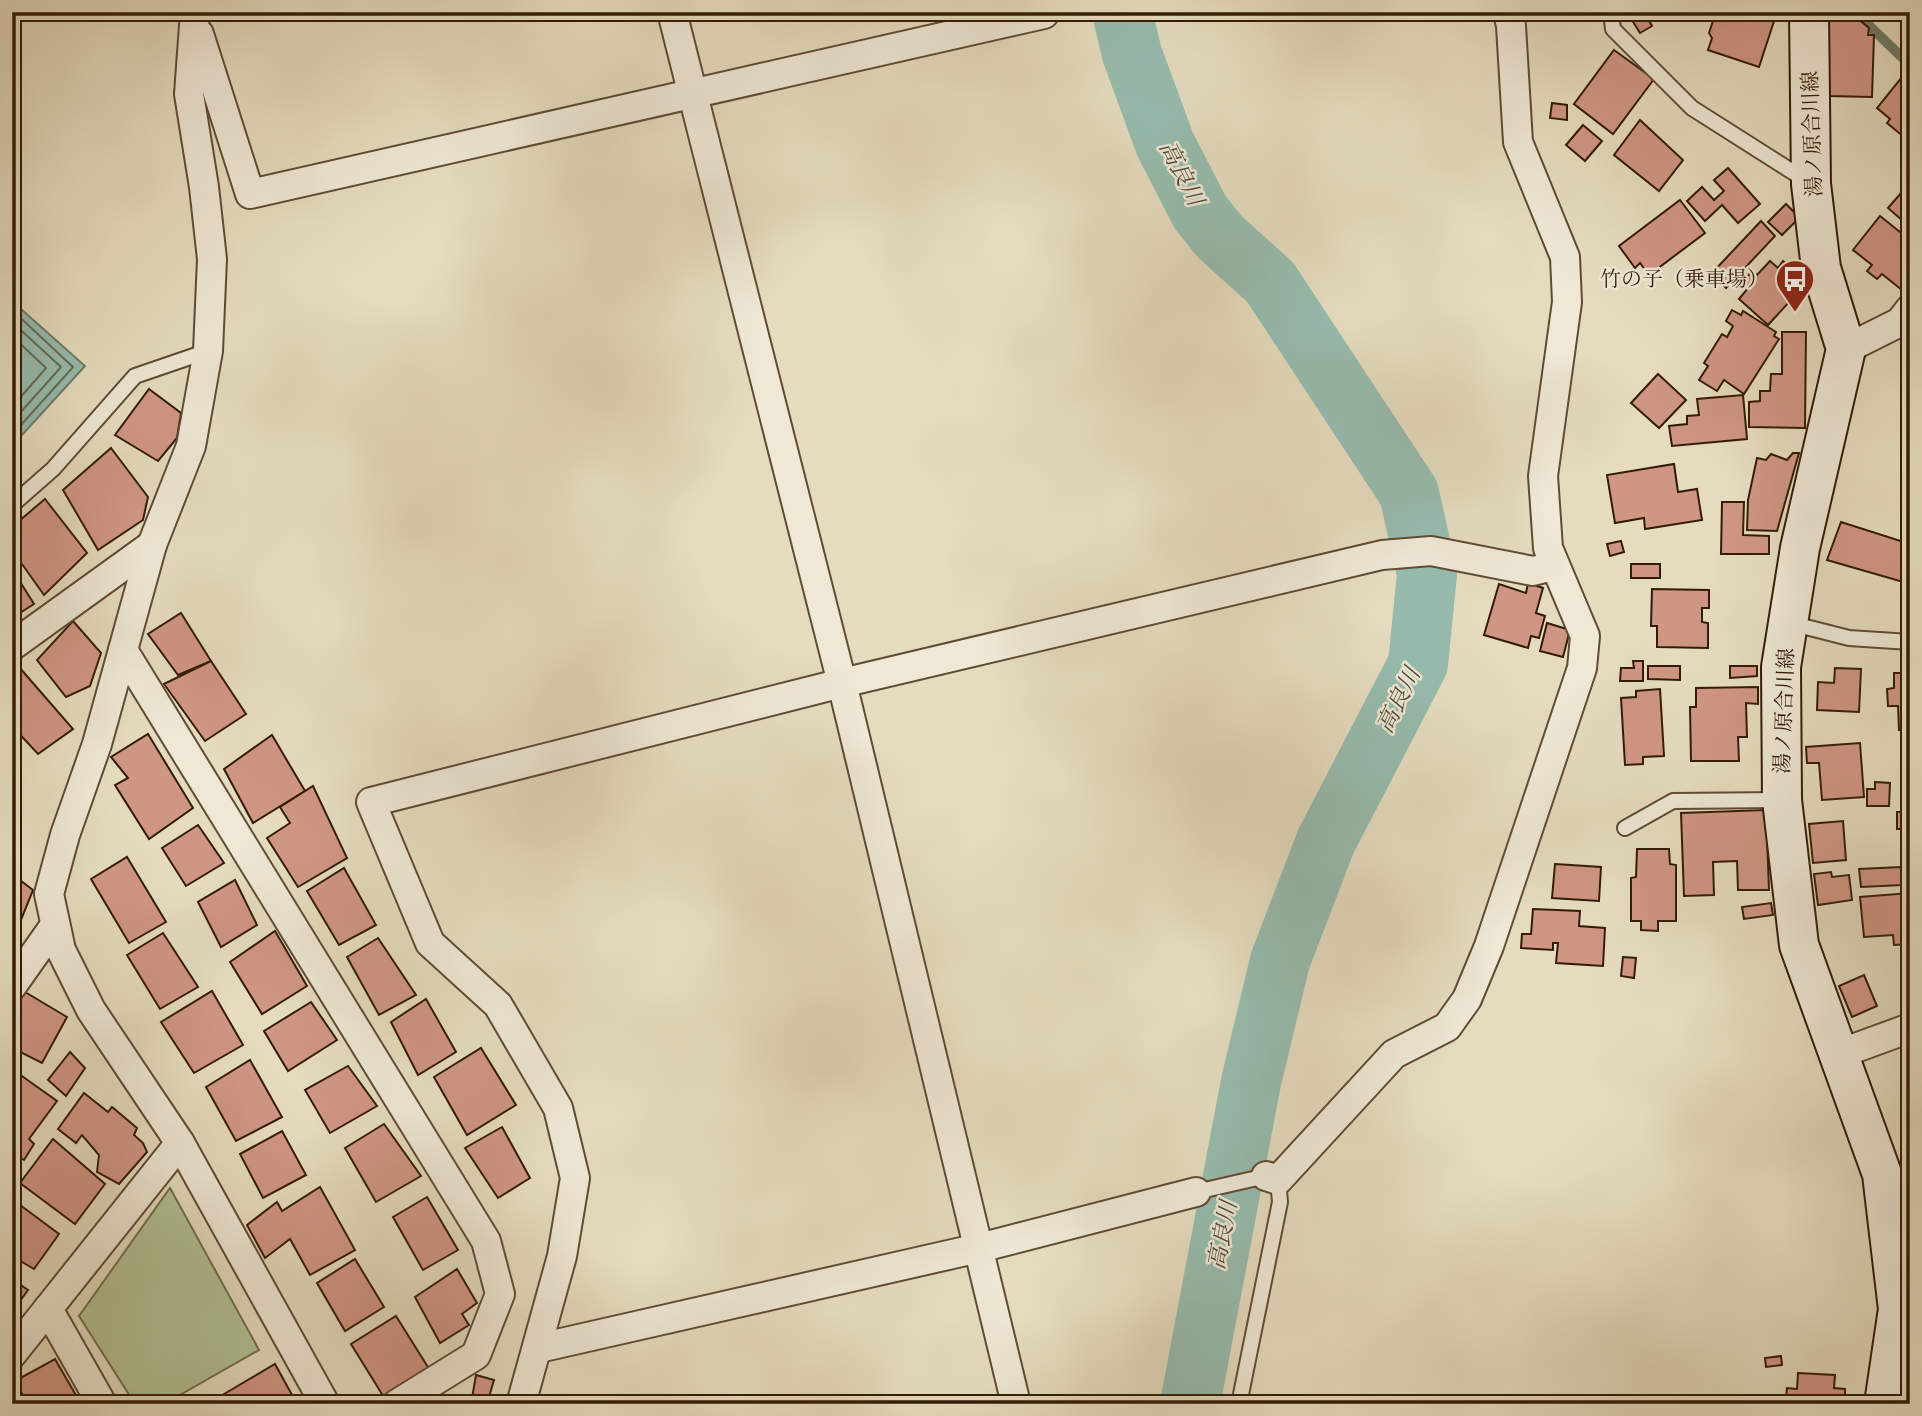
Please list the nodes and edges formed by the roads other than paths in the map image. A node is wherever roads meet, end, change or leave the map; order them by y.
1 (672, 12) edge
2 (1507, 12) edge
3 (1611, 12) edge
4 (1809, 12) edge
5 (1044, 14) edge
6 (195, 15) edge
7 (691, 92) junction
8 (1811, 184) junction
9 (1910, 309) edge
10 (1846, 349) junction
11 (208, 351) junction
12 (12, 505) edge
13 (152, 545) junction
14 (1552, 565) junction
15 (1788, 623) junction
16 (1910, 642) edge
17 (12, 646) edge
18 (123, 650) junction
19 (842, 683) junction
20 (1782, 800) junction
21 (1625, 828) dead end
22 (55, 925) junction
23 (12, 986) edge
24 (1910, 1028) edge
25 (1839, 1054) junction
26 (180, 1143) junction
27 (1272, 1178) junction
28 (1196, 1192) joint
29 (979, 1248) junction
30 (48, 1309) junction
31 (539, 1348) junction
32 (12, 1354) edge
33 (102, 1404) edge
34 (325, 1404) edge
35 (397, 1404) edge
36 (521, 1404) edge
37 (1016, 1404) edge
38 (1239, 1404) edge
39 (1884, 1404) edge

1 - 7 street
2 - 14 street
3 - 8 lane
4 - 8 main road, 湯ノ原合川線
5 - 7 street
6 - 7 street
6 - 11 street
7 - 19 street
8 - 10 main road, 湯ノ原合川線
9 - 10 street
10 - 15 main road, 湯ノ原合川線
11 - 12 lane
11 - 13 street
13 - 17 street
13 - 18 street
14 - 19 street
14 - 27 street
15 - 16 lane
15 - 20 main road, 湯ノ原合川線
18 - 22 street
18 - 35 street
19 - 29 street
19 - 31 street
20 - 21 lane
20 - 25 main road, 湯ノ原合川線
22 - 23 street
22 - 26 street
24 - 25 street
25 - 39 main road, 湯ノ原合川線
26 - 30 street
26 - 34 street
27 - 28 lane
27 - 38 lane
28 - 29 street
29 - 31 street
29 - 37 street
30 - 32 street
30 - 33 street
31 - 36 street

